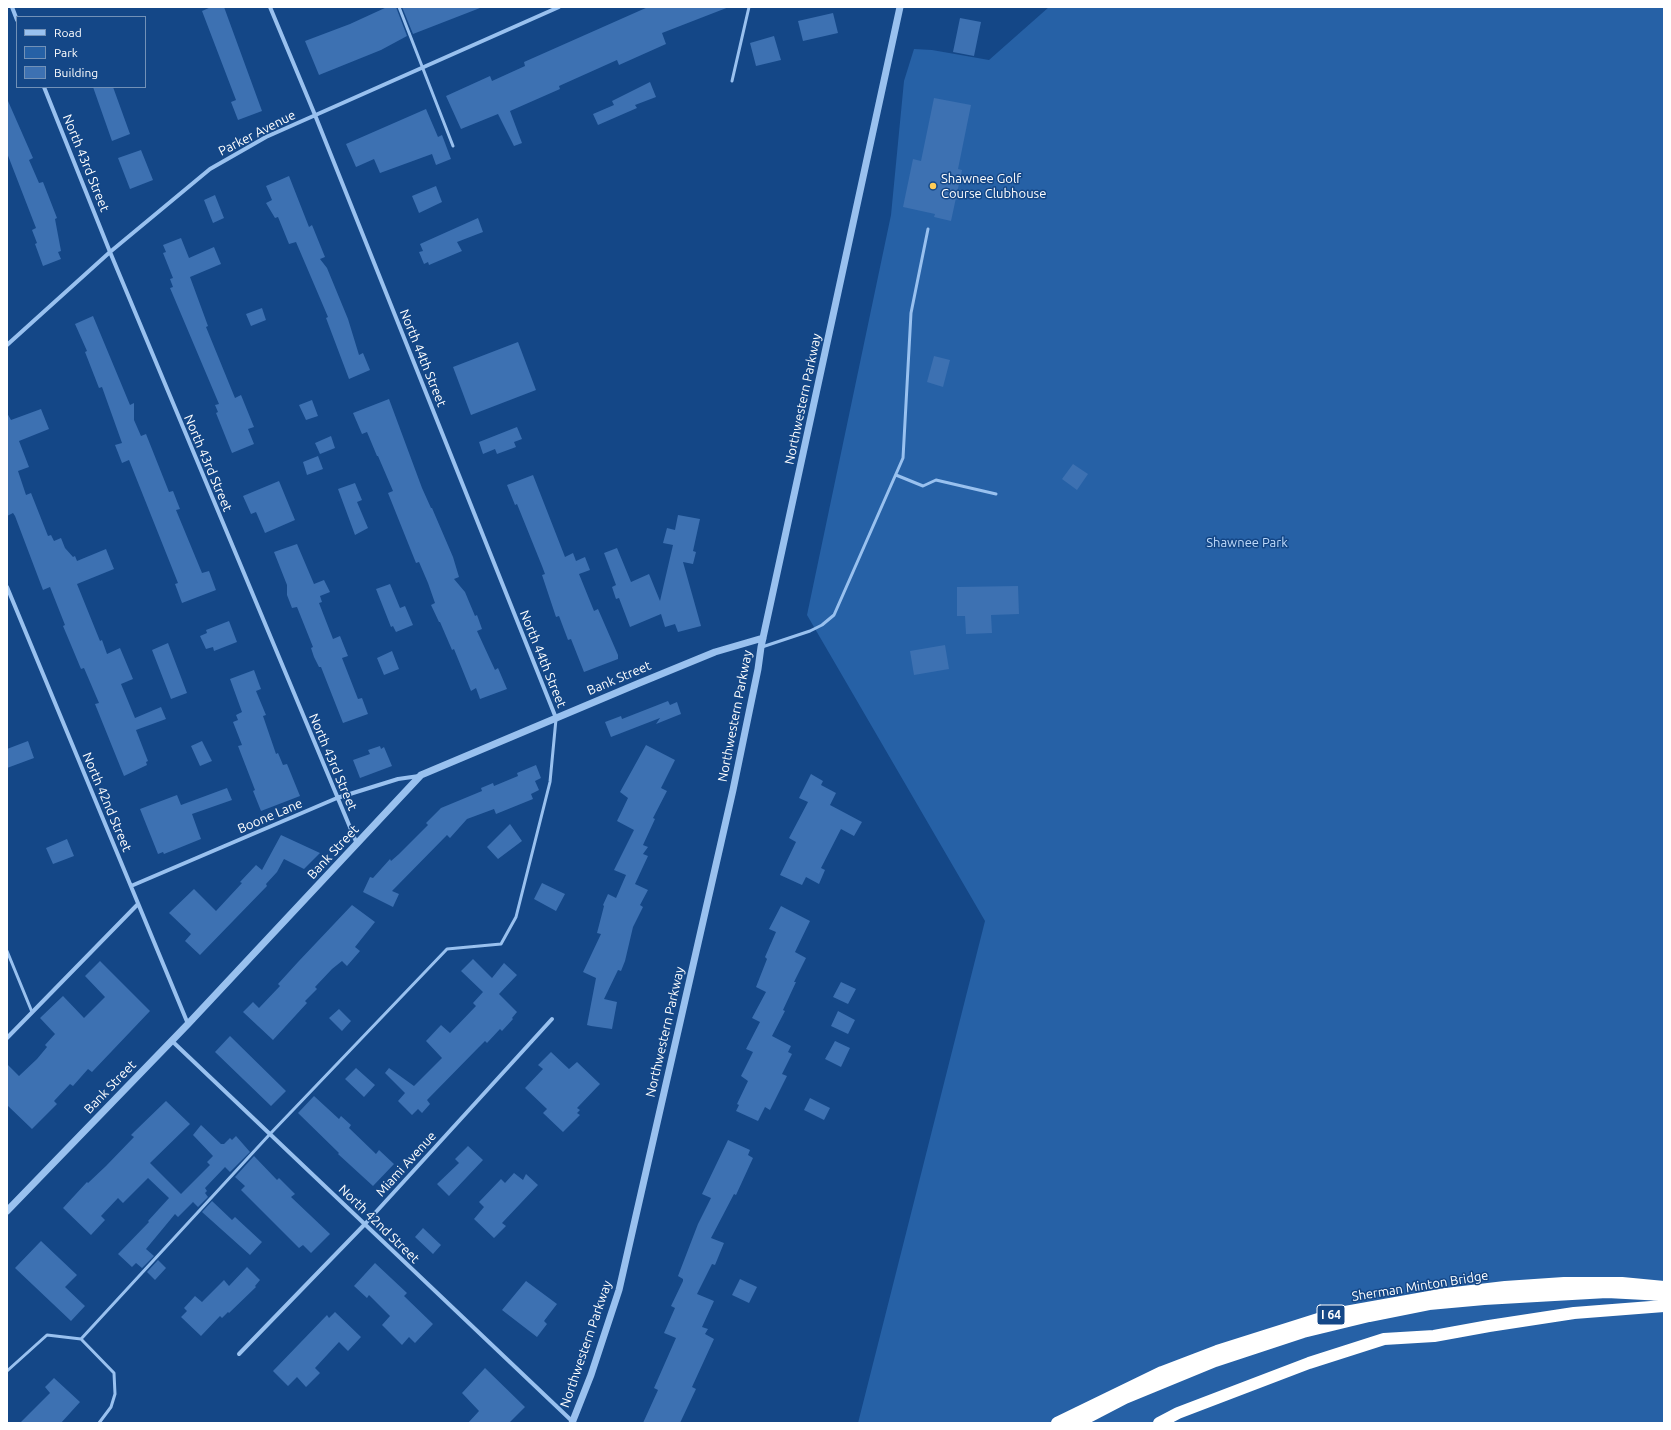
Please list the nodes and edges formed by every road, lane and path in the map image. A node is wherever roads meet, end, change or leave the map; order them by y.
1 (12, 7) edge
2 (270, 7) edge
3 (399, 7) edge
4 (559, 7) edge
5 (749, 7) edge
6 (900, 7) edge
7 (16, 17) edge
8 (423, 67) junction
9 (732, 81) dead end
10 (44, 88) edge
11 (315, 114) junction
12 (453, 146) dead end
13 (928, 229) dead end
14 (110, 252) junction
15 (7, 344) edge
16 (896, 474) junction
17 (996, 494) dead end
18 (7, 587) edge
19 (763, 638) junction
20 (761, 647) junction
21 (556, 718) junction
22 (421, 775) junction
23 (337, 798) junction
24 (357, 845) junction
25 (131, 886) junction
26 (138, 904) junction
27 (7, 951) edge
28 (32, 1012) junction
29 (552, 1019) dead end
30 (188, 1024) junction
31 (7, 1038) edge
32 (172, 1041) junction
33 (270, 1134) junction
34 (7, 1211) edge
35 (365, 1224) junction
36 (1664, 1287) edge
37 (1664, 1295) edge
38 (1664, 1306) edge
39 (81, 1339) junction
40 (239, 1354) dead end
41 (7, 1371) edge
42 (99, 1423) edge
43 (572, 1423) edge
44 (1058, 1423) edge
45 (1077, 1423) edge
46 (1159, 1423) edge

1 - 7 street
2 - 11 street, North 44th Street
3 - 8 lane
4 - 8 street, Parker Avenue
5 - 9 lane
6 - 19 street, Northwestern Parkway
8 - 11 street, Parker Avenue
8 - 12 lane
10 - 14 street, North 43rd Street
11 - 14 street, Parker Avenue
11 - 21 street, North 44th Street
13 - 16 lane
14 - 15 street, Parker Avenue
14 - 23 street, North 43rd Street
16 - 17 lane
16 - 20 lane
18 - 25 street, North 42nd Street
19 - 20 street, Northwestern Parkway
19 - 21 street, Bank Street
20 - 43 street, Northwestern Parkway
21 - 22 street, Bank Street
21 - 33 lane
22 - 23 street, Boone Lane
22 - 24 street, Bank Street
23 - 24 street, North 43rd Street
23 - 25 street, Boone Lane
24 - 30 street, Bank Street
25 - 26 street, North 42nd Street
26 - 28 street
26 - 30 street, North 42nd Street
27 - 28 lane
28 - 31 street
29 - 35 street, Miami Avenue
30 - 32 street, Bank Street
32 - 33 street, North 42nd Street
32 - 34 street, Bank Street
33 - 35 street, North 42nd Street
33 - 39 lane
35 - 40 street, Miami Avenue
35 - 43 street, North 42nd Street
36 - 44 highway, Sherman Minton Bridge / I 64
37 - 45 highway
38 - 46 highway
39 - 41 lane
39 - 42 lane

